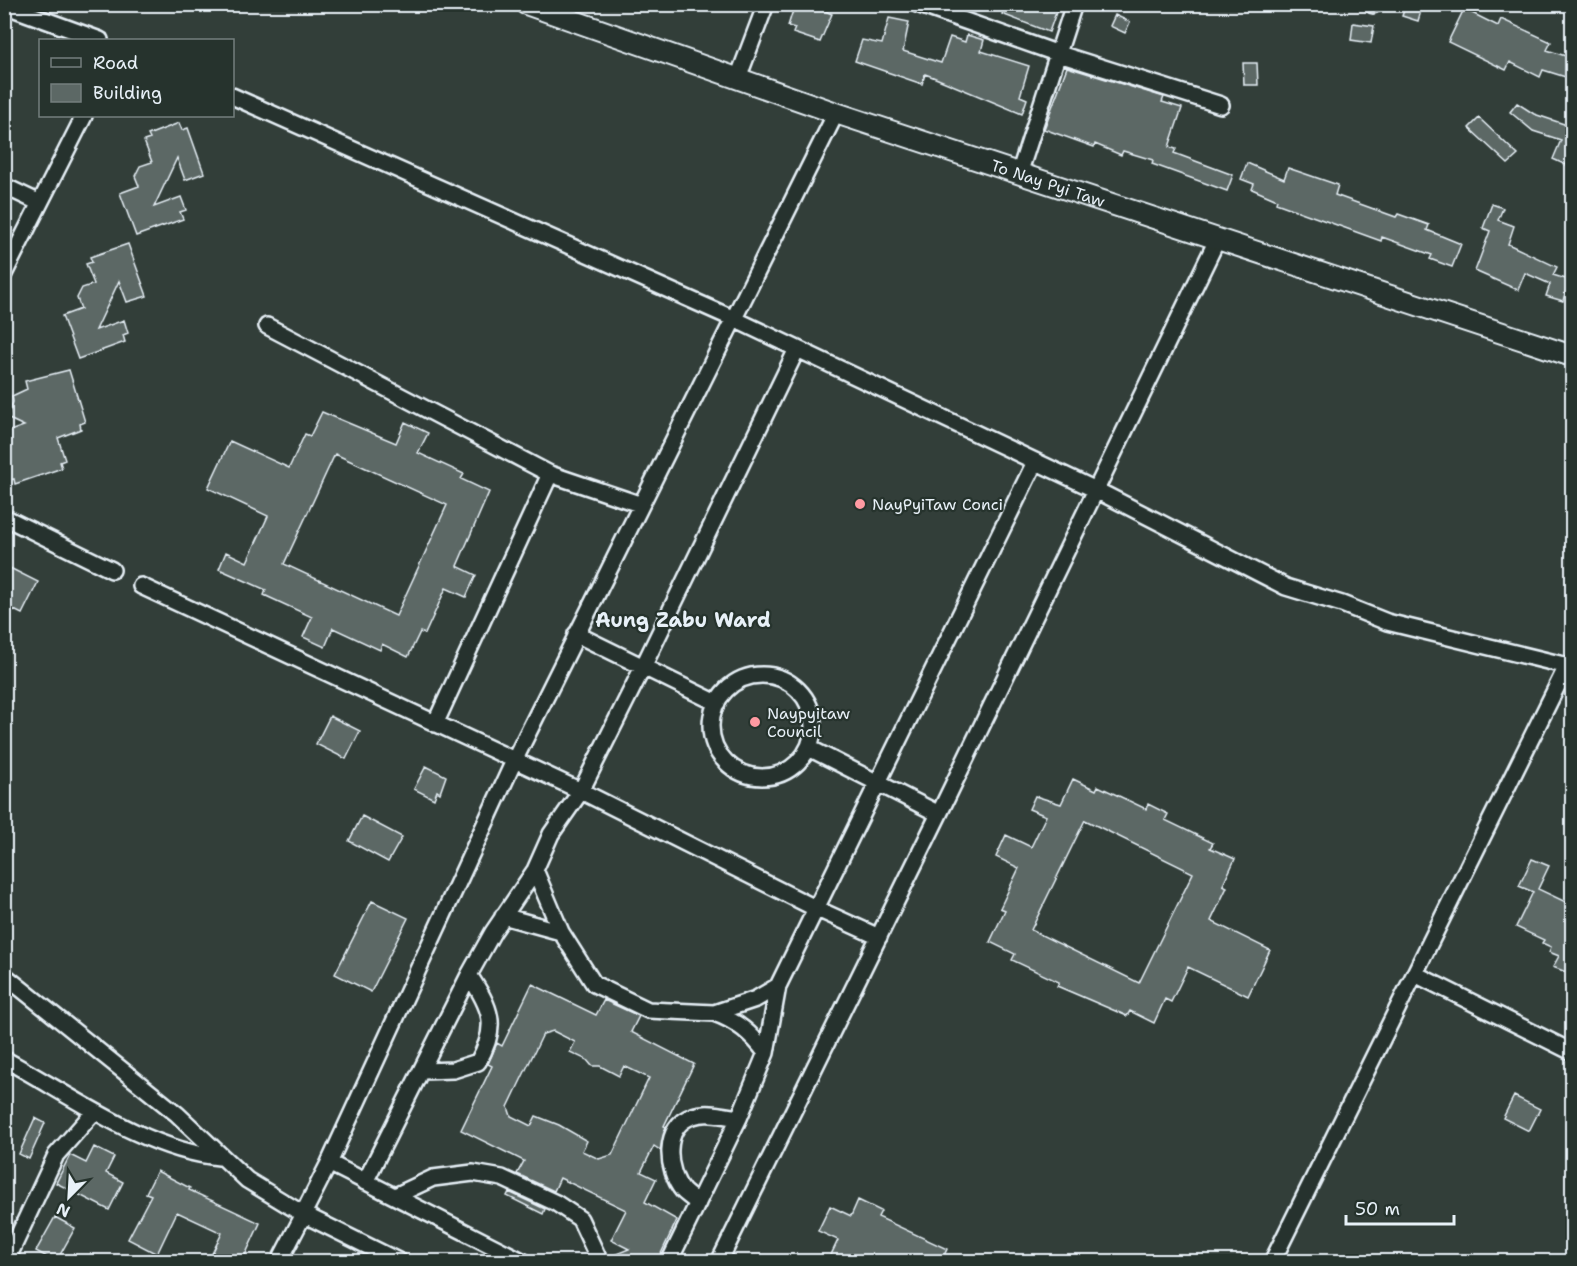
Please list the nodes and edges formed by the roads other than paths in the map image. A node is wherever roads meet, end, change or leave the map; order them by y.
1 (4, 4) edge
2 (526, 4) edge
3 (766, 4) edge
4 (918, 4) edge
5 (1074, 4) edge
6 (97, 39) edge
7 (1056, 53) junction
8 (738, 78) junction
9 (234, 97) edge
10 (1221, 105) dead end
11 (836, 112) junction
12 (83, 117) edge
13 (1019, 174) junction
14 (4, 186) edge
15 (40, 203) junction
16 (1216, 240) junction
17 (4, 274) edge
18 (732, 318) junction
19 (267, 326) dead end
20 (797, 349) junction
21 (1572, 356) edge
22 (1035, 462) junction
23 (550, 474) junction
24 (1096, 490) junction
25 (639, 504) junction
26 (4, 517) edge
27 (112, 570) dead end
28 (141, 586) dead end
29 (576, 634) junction
30 (644, 665) junction
31 (1570, 666) edge
32 (717, 703) junction
33 (435, 724) junction
34 (809, 748) junction
35 (514, 761) junction
36 (877, 783) junction
37 (581, 791) junction
38 (939, 814) junction
39 (535, 870) junction
40 (815, 908) junction
41 (503, 916) junction
42 (561, 932) junction
43 (879, 937) junction
44 (1415, 974) junction
45 (4, 975) edge
46 (469, 975) junction
47 (778, 986) junction
48 (714, 1013) junction
49 (1572, 1052) edge
50 (766, 1053) junction
51 (4, 1059) edge
52 (423, 1071) junction
53 (94, 1112) junction
54 (739, 1118) junction
55 (219, 1157) junction
56 (329, 1163) junction
57 (365, 1182) junction
58 (394, 1196) junction
59 (698, 1203) junction
60 (303, 1214) junction
61 (6, 1262) edge
62 (279, 1262) edge
63 (400, 1262) edge
64 (524, 1262) edge
65 (600, 1262) edge
66 (669, 1262) edge
67 (719, 1262) edge
68 (1272, 1262) edge

1 - 6 street
2 - 8 main road, To Nay Pyi Taw
3 - 8 street
4 - 7 street
5 - 7 street
7 - 10 street
7 - 13 street
8 - 11 main road, To Nay Pyi Taw
9 - 18 street
11 - 13 main road, To Nay Pyi Taw
11 - 18 street
12 - 15 street
13 - 16 main road, To Nay Pyi Taw
14 - 15 street
15 - 17 street
16 - 21 main road, To Nay Pyi Taw
16 - 24 street
18 - 20 street
18 - 25 street
19 - 23 street
20 - 22 street
20 - 30 street
22 - 24 street
22 - 36 street
23 - 25 street
23 - 33 street
24 - 31 street
24 - 38 street
25 - 29 street
26 - 27 street
28 - 33 street
29 - 30 street
29 - 35 street
30 - 32 street
30 - 37 street
31 - 44 street
32 - 34 street
32 - 34 street
33 - 35 street
34 - 36 street
35 - 37 street
35 - 56 street
36 - 38 street
36 - 40 street
37 - 39 street
37 - 40 street
38 - 43 street
39 - 41 street
39 - 42 street
40 - 43 street
40 - 47 street
41 - 42 street
41 - 46 street
42 - 48 street
43 - 67 street
44 - 49 street
44 - 68 street
45 - 55 street
46 - 52 street
46 - 52 street
47 - 48 street
47 - 50 street
48 - 50 street
50 - 54 street
51 - 53 street
52 - 57 street
53 - 55 street
53 - 61 street
54 - 59 street
54 - 59 street
55 - 60 street
56 - 57 street
56 - 60 street
57 - 58 street
58 - 64 street
58 - 65 street
59 - 66 street
60 - 62 street
60 - 63 street

